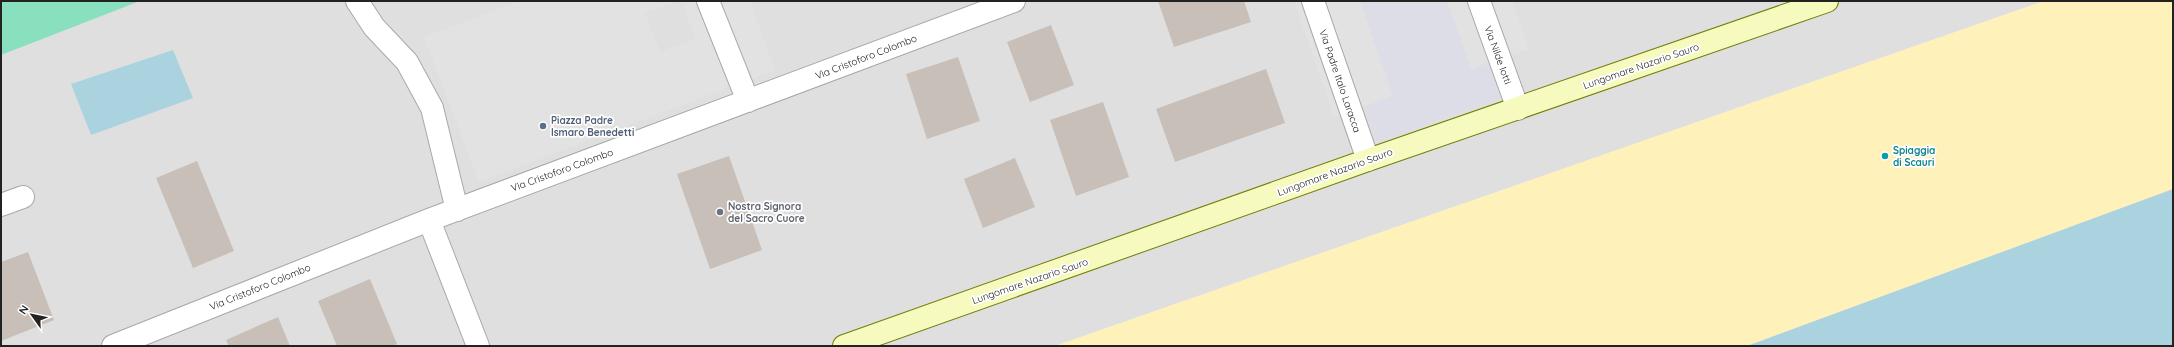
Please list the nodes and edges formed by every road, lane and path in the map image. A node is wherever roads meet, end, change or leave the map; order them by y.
1 (357, 1) edge
2 (708, 1) edge
3 (1014, 1) edge
4 (1313, 1) edge
5 (1479, 1) edge
6 (1827, 1) edge
7 (748, 101) junction
8 (1518, 109) junction
9 (1368, 160) junction
10 (23, 197) dead end
11 (1, 205) edge
12 (457, 210) junction
13 (429, 220) junction
14 (113, 346) edge
15 (478, 346) edge
16 (844, 346) edge

1 - 12 street
2 - 7 street
3 - 7 street, Via Cristoforo Colombo
4 - 9 street, Via Padre Italo Laracca
5 - 8 street, Via Nilde Iotti
6 - 8 street, Lungomare Nazario Sauro
7 - 12 street, Via Cristoforo Colombo
8 - 9 street, Lungomare Nazario Sauro
9 - 16 street, Lungomare Nazario Sauro
10 - 11 street
12 - 13 street, Via Cristoforo Colombo
13 - 14 street, Via Cristoforo Colombo
13 - 15 street

